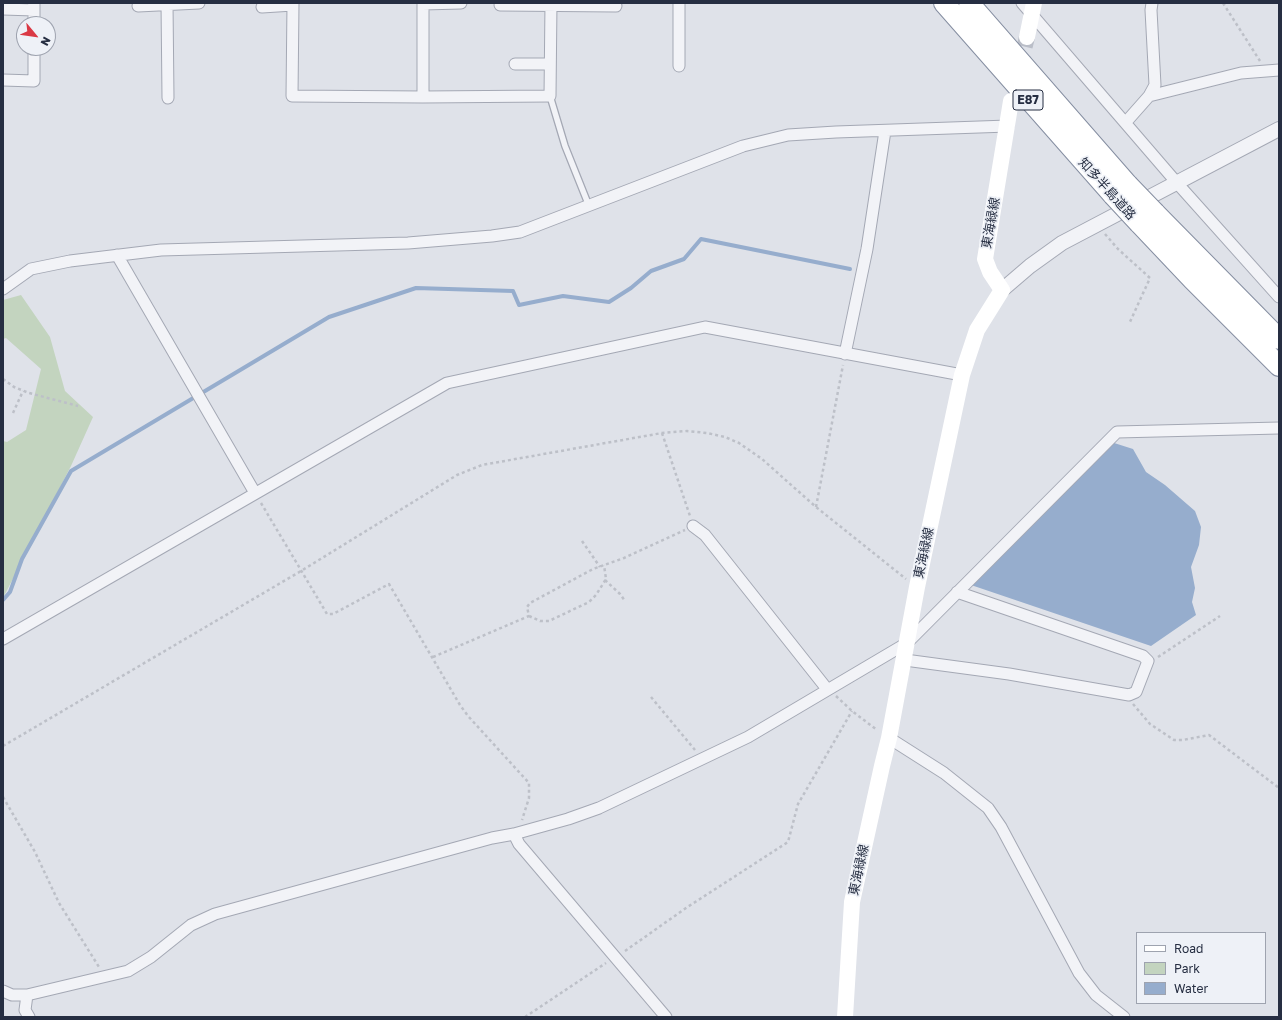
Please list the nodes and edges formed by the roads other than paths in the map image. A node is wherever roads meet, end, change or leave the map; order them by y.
1 (199, 3) edge
2 (423, 3) edge
3 (461, 3) edge
4 (679, 3) edge
5 (944, 3) edge
6 (970, 3) edge
7 (1152, 3) edge
8 (167, 4) edge
9 (293, 4) edge
10 (551, 4) edge
11 (500, 5) dead end
12 (34, 6) edge
13 (138, 6) dead end
14 (616, 6) dead end
15 (1029, 6) edge
16 (262, 7) dead end
17 (3, 9) edge
18 (1027, 37) tunnel mouth
19 (34, 56) edge
20 (515, 64) dead end
21 (550, 64) junction
22 (679, 66) dead end
23 (1279, 70) edge
24 (3, 80) edge
25 (550, 96) junction
26 (1149, 96) junction
27 (423, 97) junction
28 (168, 98) dead end
29 (1011, 101) dead end
30 (1126, 122) junction
31 (1008, 126) junction
32 (1279, 129) edge
33 (885, 131) junction
34 (1177, 182) junction
35 (1121, 190) junction
36 (590, 207) junction
37 (1147, 218) junction
38 (117, 256) junction
39 (3, 289) edge
40 (1002, 290) junction
41 (1279, 297) edge
42 (1279, 339) edge
43 (846, 354) junction
44 (1279, 366) edge
45 (962, 375) junction
46 (1279, 428) edge
47 (254, 493) junction
48 (693, 526) road end
49 (958, 592) junction
50 (3, 639) edge
51 (908, 643) junction
52 (904, 660) junction
53 (829, 688) junction
54 (889, 738) junction
55 (514, 834) junction
56 (3, 991) edge
57 (27, 995) junction
58 (29, 1017) edge
59 (666, 1017) edge
60 (845, 1017) edge
61 (1124, 1017) edge

1 - 8 street
2 - 3 street
2 - 27 street
4 - 22 street
5 - 35 highway, 知多半島道路 / E87
6 - 35 highway, 知多半島道路 / E87
7 - 26 street
8 - 13 street
8 - 28 street
9 - 16 street
9 - 27 street
10 - 11 street
10 - 14 street
10 - 21 street
12 - 17 street
15 - 18 main road
15 - 30 street
19 - 24 street
20 - 21 street
21 - 25 street
23 - 26 street
25 - 27 street
25 - 36 lane
26 - 30 street
29 - 31 main road, 東海緑線
30 - 34 street
31 - 33 street
31 - 40 main road, 東海緑線
32 - 34 street
33 - 36 street
33 - 43 street
34 - 40 street
34 - 41 street
35 - 37 highway, 知多半島道路 / E87, bridge
36 - 38 street
37 - 42 highway, 知多半島道路 / E87
37 - 44 highway, 知多半島道路 / E87
38 - 39 street
38 - 47 street
40 - 45 main road, 東海緑線
43 - 45 street
43 - 47 street
45 - 51 main road, 東海緑線
46 - 49 street
47 - 50 street
48 - 53 street
49 - 51 street
49 - 52 street
51 - 52 main road, 東海緑線
51 - 53 street
52 - 54 main road, 東海緑線
53 - 55 street
54 - 60 main road, 東海緑線
54 - 61 street
55 - 57 street
55 - 59 street
56 - 57 street
57 - 58 street

